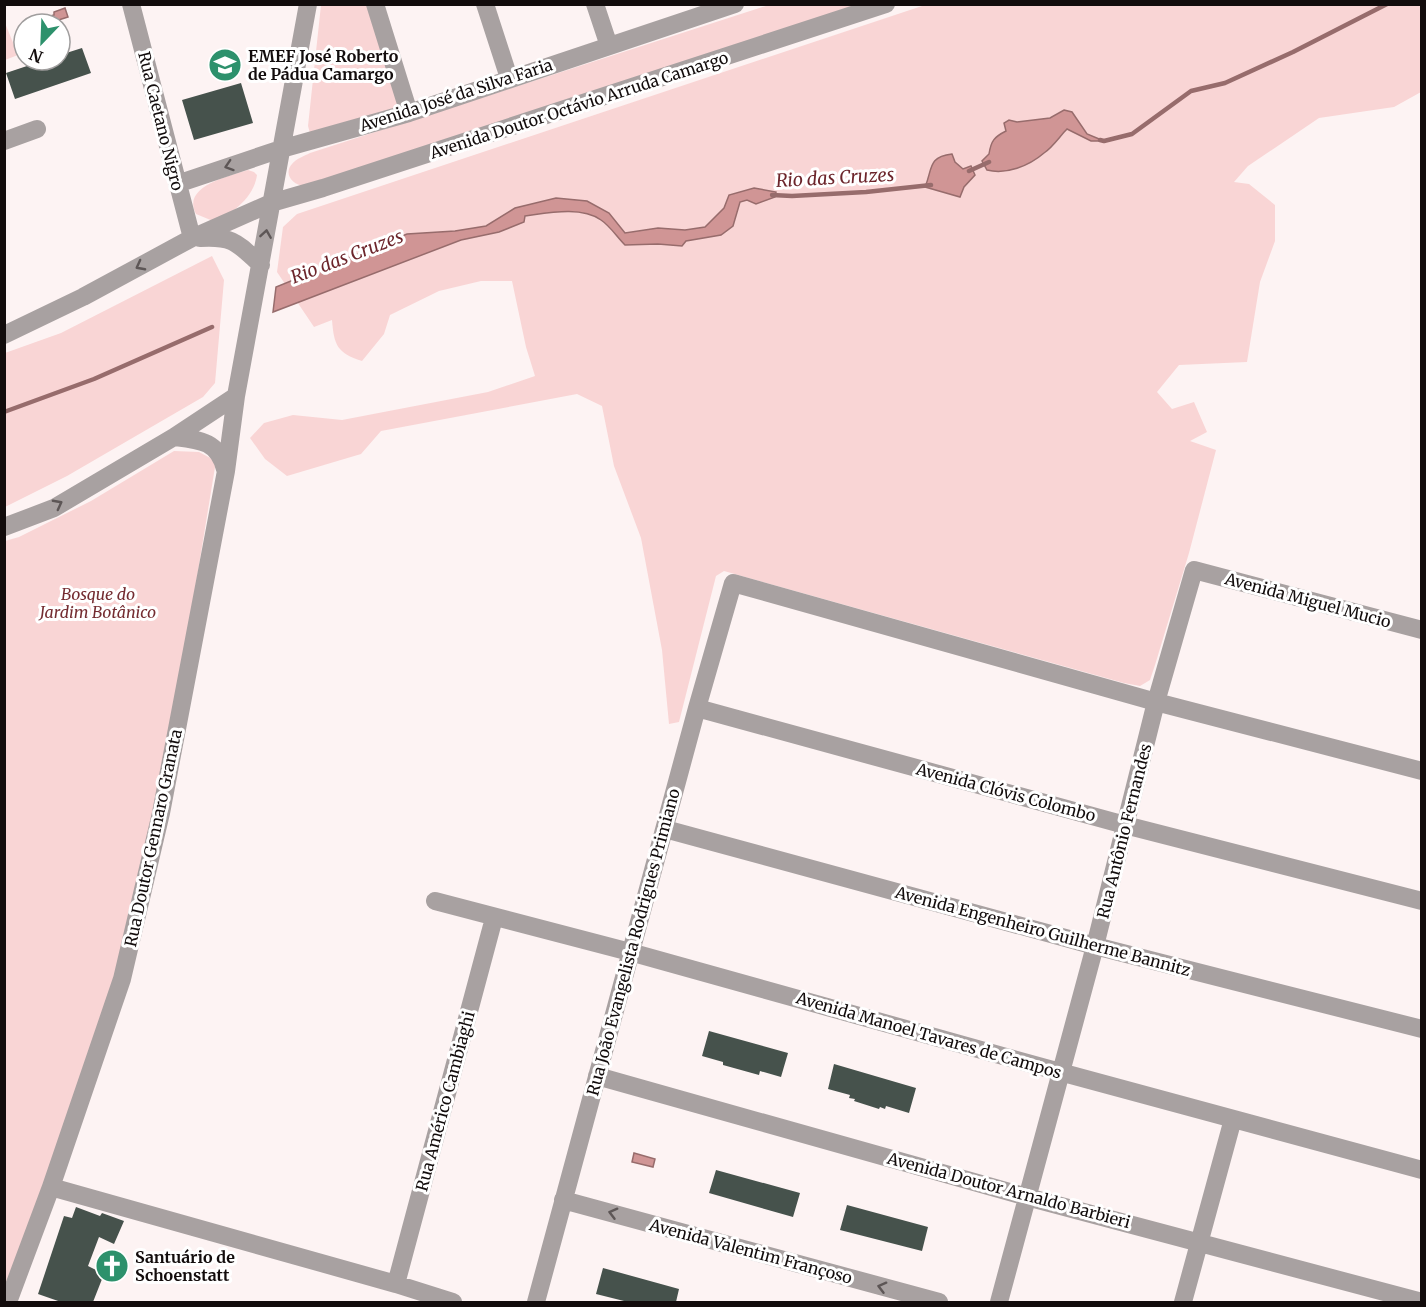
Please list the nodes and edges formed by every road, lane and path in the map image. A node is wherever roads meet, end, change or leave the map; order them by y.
1 (132, 4) edge
2 (308, 4) edge
3 (375, 4) edge
4 (485, 4) edge
5 (595, 4) edge
6 (735, 4) edge
7 (886, 4) edge
8 (704, 9) edge
9 (609, 46) junction
10 (509, 78) junction
11 (409, 113) junction
12 (37, 129) dead end
13 (4, 141) edge
14 (281, 149) junction
15 (177, 184) junction
16 (271, 203) junction
17 (192, 238) junction
18 (261, 270) junction
19 (4, 335) edge
20 (236, 396) junction
21 (174, 437) junction
22 (226, 471) junction
23 (4, 527) edge
24 (1194, 570) joint
25 (1422, 630) edge
26 (1156, 702) junction
27 (697, 708) junction
28 (1422, 771) edge
29 (1125, 825) junction
30 (665, 829) junction
31 (435, 901) dead end
32 (1422, 901) edge
33 (494, 918) junction
34 (1095, 946) junction
35 (630, 952) junction
36 (1422, 1029) edge
37 (1060, 1072) junction
38 (597, 1076) junction
39 (1233, 1119) junction
40 (1422, 1170) edge
41 (51, 1187) junction
42 (1027, 1197) junction
43 (564, 1200) junction
44 (1200, 1242) junction
45 (396, 1284) junction
46 (8, 1302) edge
47 (453, 1302) edge
48 (536, 1302) edge
49 (939, 1302) edge
50 (999, 1302) edge
51 (1184, 1302) edge
52 (1422, 1302) edge

1 - 15 street, Rua Caetano Nigro
2 - 14 street
3 - 11 street
4 - 10 street
5 - 9 street
6 - 8 street, Avenida José da Silva Faria
7 - 16 street, Avenida Doutor Octávio Arruda Camargo
8 - 9 street, Avenida José da Silva Faria
9 - 10 street, Avenida José da Silva Faria
10 - 11 street, Avenida José da Silva Faria
11 - 14 street, Avenida José da Silva Faria
12 - 13 street
14 -> 15 street, Avenida José da Silva Faria
14 - 16 street
15 - 17 street, Rua Caetano Nigro
16 - 17 street, Avenida Doutor Octávio Arruda Camargo
18 -> 16 street
17 - 18 street
17 -> 19 street, Avenida Doutor Octávio Arruda Camargo
18 - 20 street, Rua Doutor Gennaro Granata
20 - 21 street
20 - 22 street, Rua Doutor Gennaro Granata
21 - 22 street
23 -> 21 street
22 - 41 street, Rua Doutor Gennaro Granata
24 - 25 street, Avenida Miguel Mucio
24 - 26 street, Rua Antônio Fernandes
26 - 27 street, Rua João Evangelista Rodrigues Primiano
26 - 28 street
26 - 29 street, Rua Antônio Fernandes
27 - 29 street, Avenida Clóvis Colombo
27 - 30 street, Rua João Evangelista Rodrigues Primiano
29 - 32 street, Avenida Clóvis Colombo
29 - 34 street, Rua Antônio Fernandes
30 - 34 street, Avenida Engenheiro Guilherme Bannitz
30 - 35 street, Rua João Evangelista Rodrigues Primiano
31 - 33 street, Avenida Manoel Tavares de Campos
33 - 35 street, Avenida Manoel Tavares de Campos
33 - 45 street, Rua Américo Cambiaghi
34 - 36 street, Avenida Engenheiro Guilherme Bannitz
34 - 37 street, Rua Antônio Fernandes
35 - 37 street, Avenida Manoel Tavares de Campos
35 - 38 street, Rua João Evangelista Rodrigues Primiano
37 - 39 street, Avenida Manoel Tavares de Campos
37 - 42 street, Rua Antônio Fernandes
38 - 42 street, Avenida Doutor Arnaldo Barbieri
38 - 43 street, Rua João Evangelista Rodrigues Primiano
39 - 40 street, Avenida Manoel Tavares de Campos
39 - 44 street
41 - 45 street
41 - 46 street, Rua Doutor Gennaro Granata
42 - 44 street, Avenida Doutor Arnaldo Barbieri
42 - 50 street, Rua Antônio Fernandes
43 - 48 street, Rua João Evangelista Rodrigues Primiano
49 -> 43 street, Avenida Valentim Françoso
44 - 51 street
44 - 52 street, Avenida Doutor Arnaldo Barbieri
45 - 47 street

